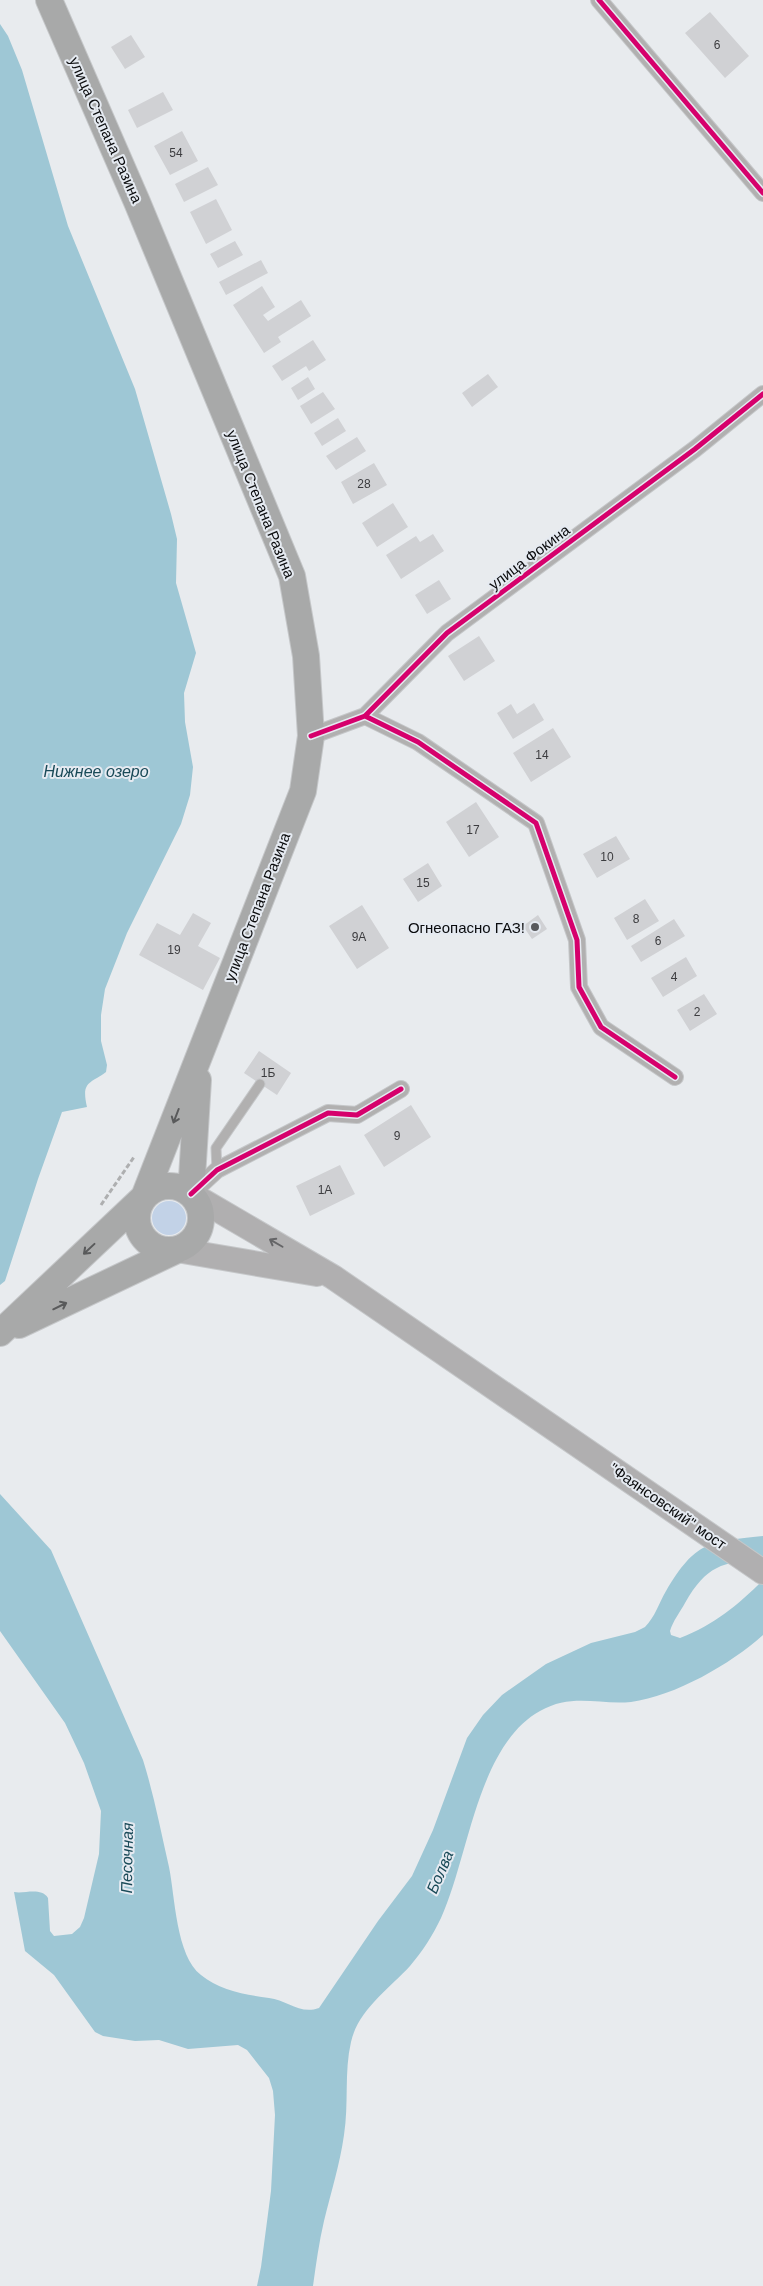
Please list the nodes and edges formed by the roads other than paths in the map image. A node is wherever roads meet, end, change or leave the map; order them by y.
1 (49, 0) edge
2 (599, 0) edge
3 (763, 193) edge
4 (763, 394) edge
5 (365, 716) junction
6 (311, 736) junction
7 (200, 1054) junction
8 (675, 1077) dead end
9 (260, 1084) dead end
10 (401, 1089) dead end
11 (217, 1170) junction
12 (191, 1194) junction
13 (144, 1197) junction
14 (177, 1250) junction
15 (333, 1277) junction
16 (0, 1334) edge
17 (763, 1572) edge

1 - 6 main road, улица Степана Разина
2 - 3 street
4 - 5 street, улица Фокина
5 - 6 street, улица Фокина
5 - 8 street
6 - 7 main road, улица Степана Разина
7 - 12 main road
7 -> 13 main road, улица Степана Разина
9 - 11 lane
10 - 11 street
11 - 12 street
12 - 13 main road
12 - 14 main road
15 -> 12 main road, "Фаянсовский" мост
13 - 14 main road
13 -> 16 main road
14 - 15 main road
16 -> 14 main road
15 - 17 main road, "Фаянсовский" мост

